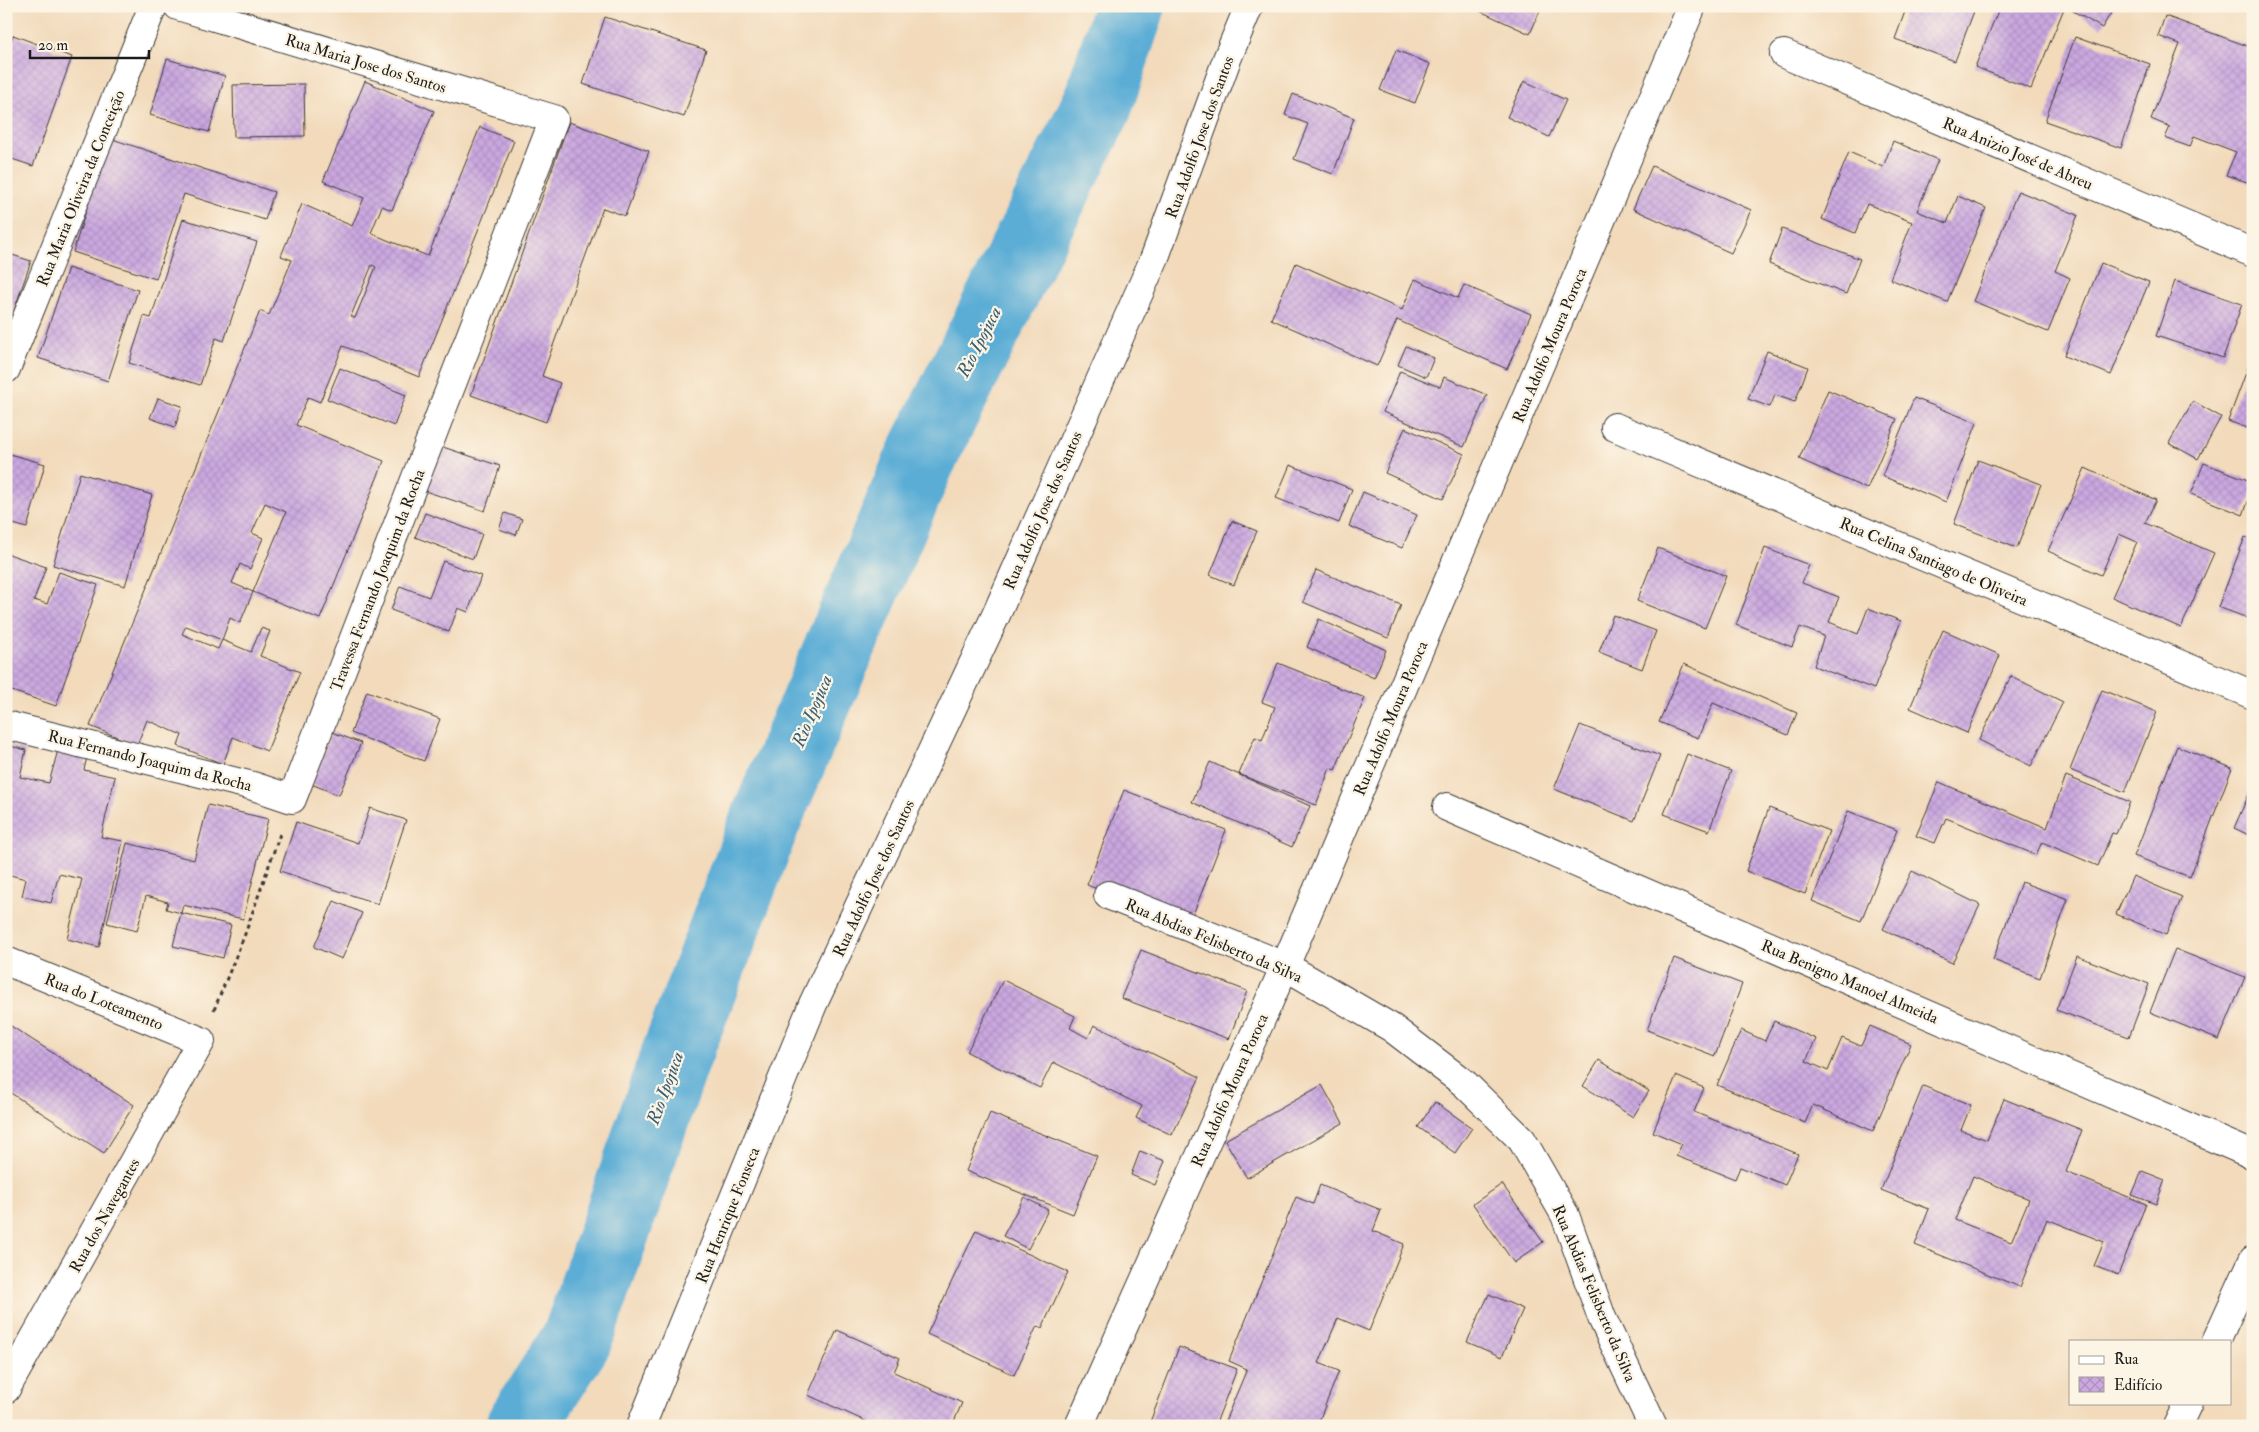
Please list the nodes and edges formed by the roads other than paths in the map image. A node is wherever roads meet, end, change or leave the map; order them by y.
1 (153, 6) edge
2 (178, 6) edge
3 (1250, 6) edge
4 (1692, 6) edge
5 (1784, 54) dead end
6 (554, 119) joint
7 (2253, 252) edge
8 (8, 360) edge
9 (1615, 427) dead end
10 (2253, 695) edge
11 (6, 725) edge
12 (292, 799) joint
13 (1447, 807) dead end
14 (1108, 896) dead end
15 (6, 961) edge
16 (1285, 966) junction
17 (813, 1004) joint
18 (201, 1041) joint
19 (2253, 1155) edge
20 (2253, 1260) edge
21 (2216, 1340) edge
22 (6, 1389) edge
23 (2188, 1404) edge
24 (1081, 1425) edge
25 (641, 1426) edge
26 (1653, 1426) edge
27 (2177, 1426) edge

1 - 8 street, Rua Maria Oliveira da Conceição
2 - 6 street, Rua Maria Jose dos Santos
3 - 17 street, Rua Adolfo Jose dos Santos
4 - 16 street, Rua Adolfo Moura Poroca
5 - 7 street, Rua Anizio José de Abreu
6 - 12 street, Travessa Fernando Joaquim da Rocha
9 - 10 street, Rua Celina Santiago de Oliveira
11 - 12 street, Rua Fernando Joaquim da Rocha
13 - 19 street, Rua Benigno Manoel Almeida
14 - 16 street, Rua Abdias Felisberto da Silva
15 - 18 street, Rua do Loteamento
16 - 24 street, Rua Adolfo Moura Poroca
16 - 26 street, Rua Abdias Felisberto da Silva
17 - 25 street, Rua Henrique Fonseca
18 - 22 street, Rua dos Navegantes
20 - 21 street
23 - 27 street

